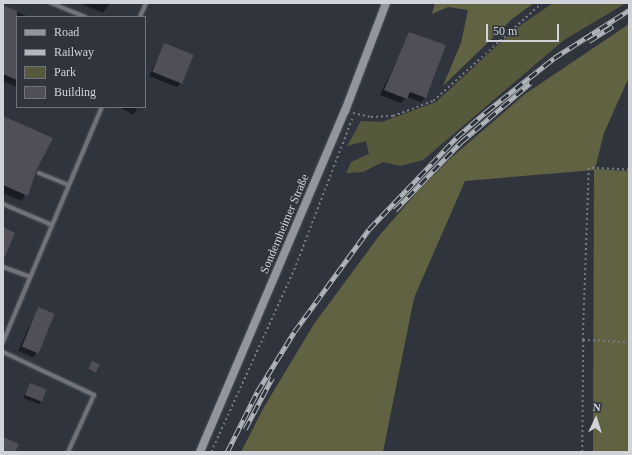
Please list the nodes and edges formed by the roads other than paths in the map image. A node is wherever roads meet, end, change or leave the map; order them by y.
1 (51, 3) edge
2 (146, 3) edge
3 (386, 3) edge
4 (83, 16) edge
5 (140, 16) edge
6 (102, 108) edge
7 (39, 173) dead end
8 (69, 185) junction
9 (3, 204) edge
10 (52, 225) junction
11 (3, 267) edge
12 (30, 277) junction
13 (3, 342) edge
14 (3, 352) edge
15 (68, 452) edge
16 (200, 452) edge

1 - 4 lane
2 - 5 lane
3 - 16 main road, Sondernheimer Straße
6 - 8 lane
7 - 8 lane
8 - 10 lane
9 - 10 lane
10 - 12 lane
11 - 12 lane
12 - 13 lane
14 - 15 lane

